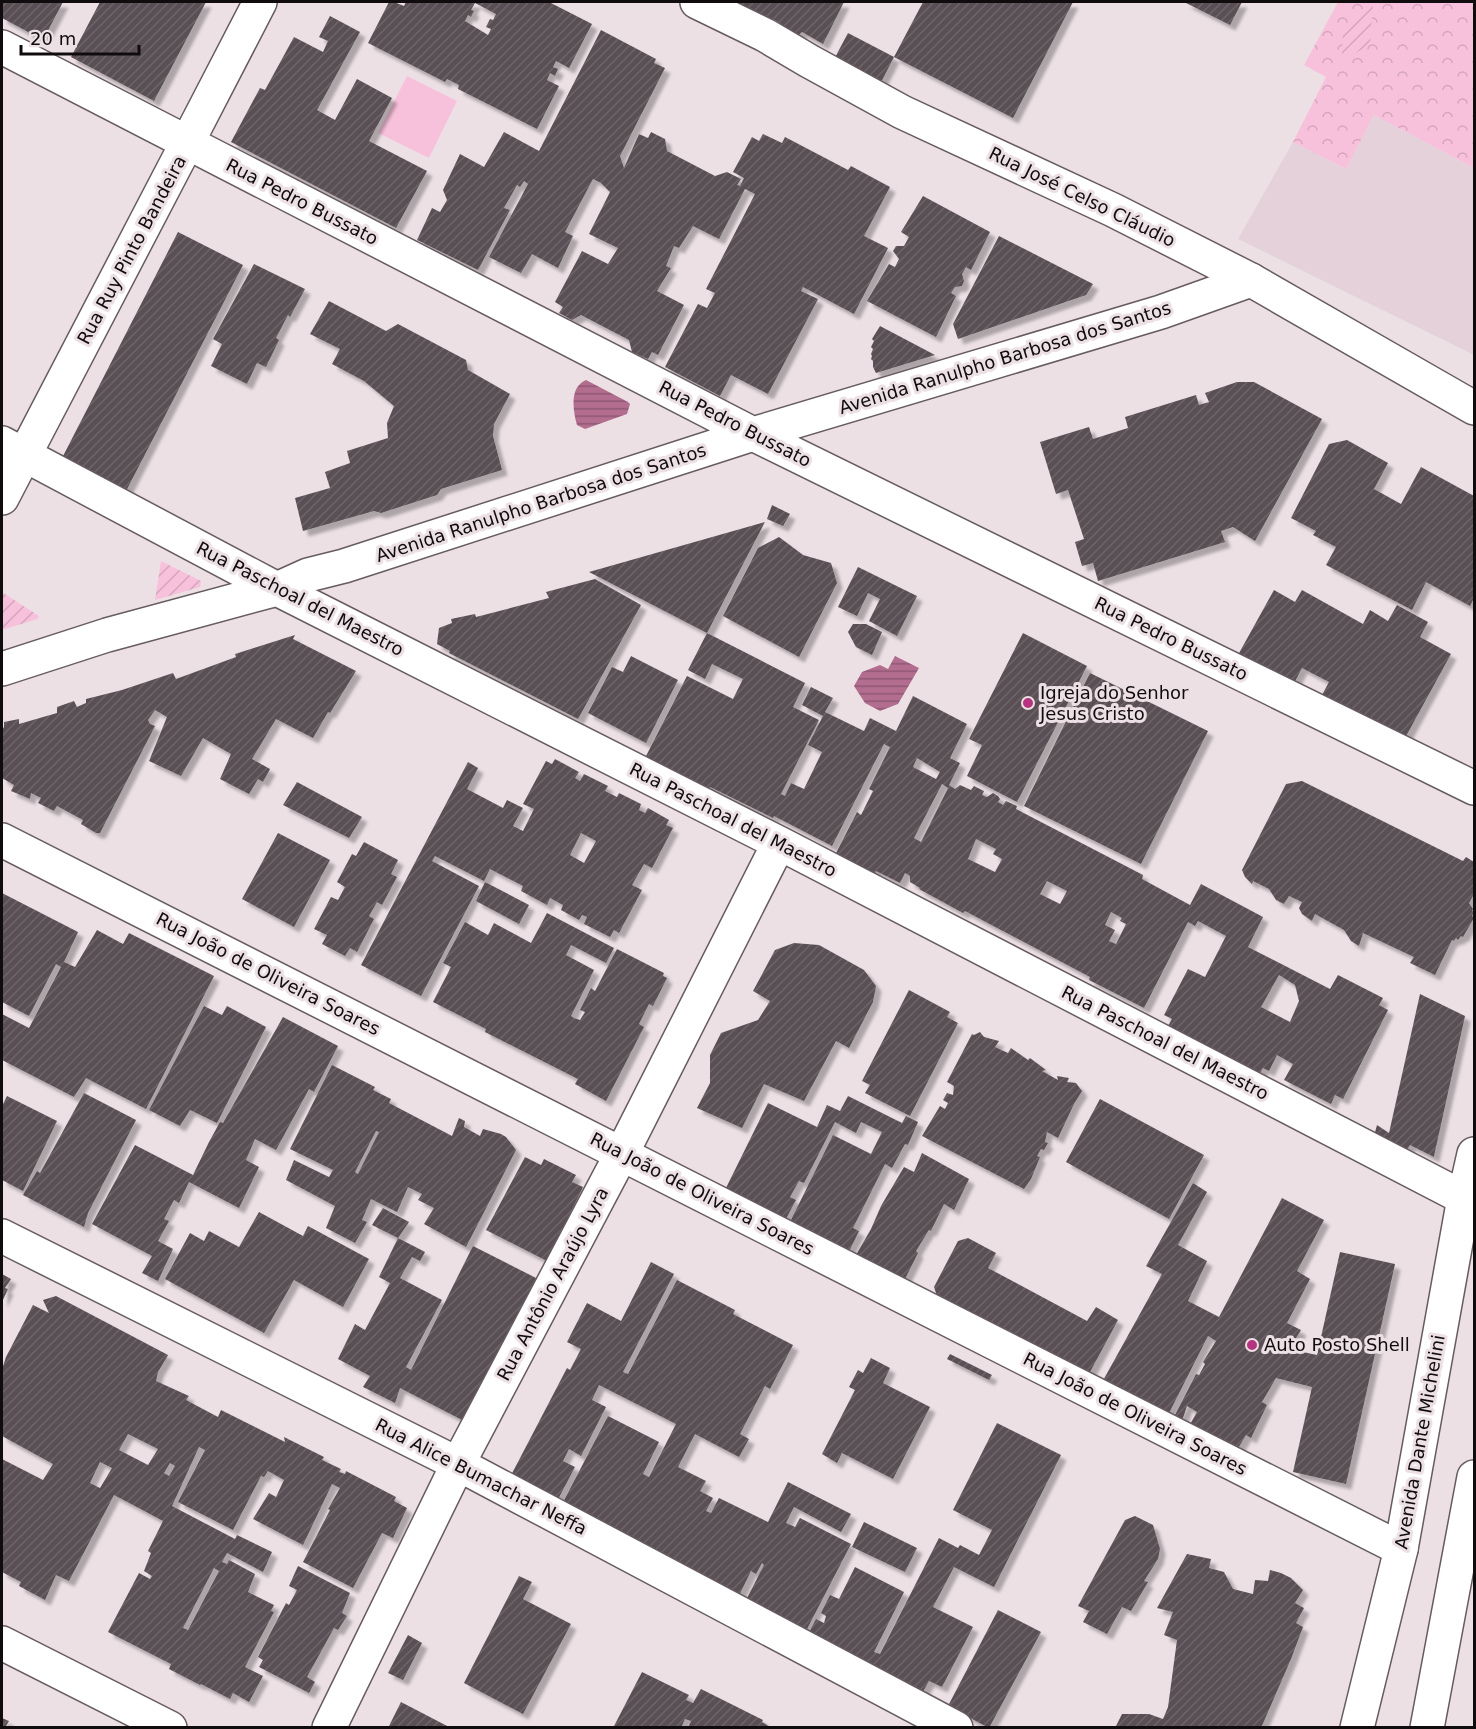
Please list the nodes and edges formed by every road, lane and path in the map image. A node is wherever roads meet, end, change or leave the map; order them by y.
1 (260, 2) edge
2 (697, 2) edge
3 (2, 46) edge
4 (188, 143) junction
5 (1251, 280) junction
6 (1470, 404) edge
7 (753, 434) junction
8 (13, 449) edge
9 (2, 498) edge
10 (277, 589) junction
11 (2, 669) edge
12 (1474, 788) edge
13 (2, 840) edge
14 (779, 843) junction
15 (622, 1153) junction
16 (1474, 1154) edge
17 (1469, 1199) edge
18 (2, 1236) edge
19 (459, 1464) junction
20 (1474, 1477) edge
21 (1401, 1549) junction
22 (2, 1643) edge
23 (170, 1728) edge
24 (329, 1728) edge
25 (956, 1728) edge
26 (1357, 1728) edge
27 (1427, 1728) edge

1 - 4 street, Rua Ruy Pinto Bandeira
2 - 5 street, Rua José Celso Cláudio
3 - 4 street, Rua Pedro Bussato
4 - 7 street, Rua Pedro Bussato
4 - 8 street, Rua Ruy Pinto Bandeira
5 - 6 street, Rua José Celso Cláudio
5 - 7 street, Avenida Ranulpho Barbosa dos Santos
7 - 10 street, Avenida Ranulpho Barbosa dos Santos
7 - 12 street, Rua Pedro Bussato
8 - 9 street, Rua Ruy Pinto Bandeira
8 - 10 street, Rua Paschoal del Maestro
10 - 11 street, Avenida Ranulpho Barbosa dos Santos
10 - 14 street, Rua Paschoal del Maestro
13 - 15 street, Rua João de Oliveira Soares
14 - 15 street, Rua Antônio Araújo Lyra
14 - 17 street, Rua Paschoal del Maestro
15 - 19 street, Rua Antônio Araújo Lyra
15 - 21 street, Rua João de Oliveira Soares
16 - 17 street, Avenida Dante Michelini
17 - 21 street, Avenida Dante Michelini
18 - 19 street, Rua Alice Bumachar Neffa
19 - 24 street, Rua Antônio Araújo Lyra
19 - 25 street, Rua Alice Bumachar Neffa
20 - 27 street
21 - 26 street, Avenida Dante Michelini
22 - 23 street

